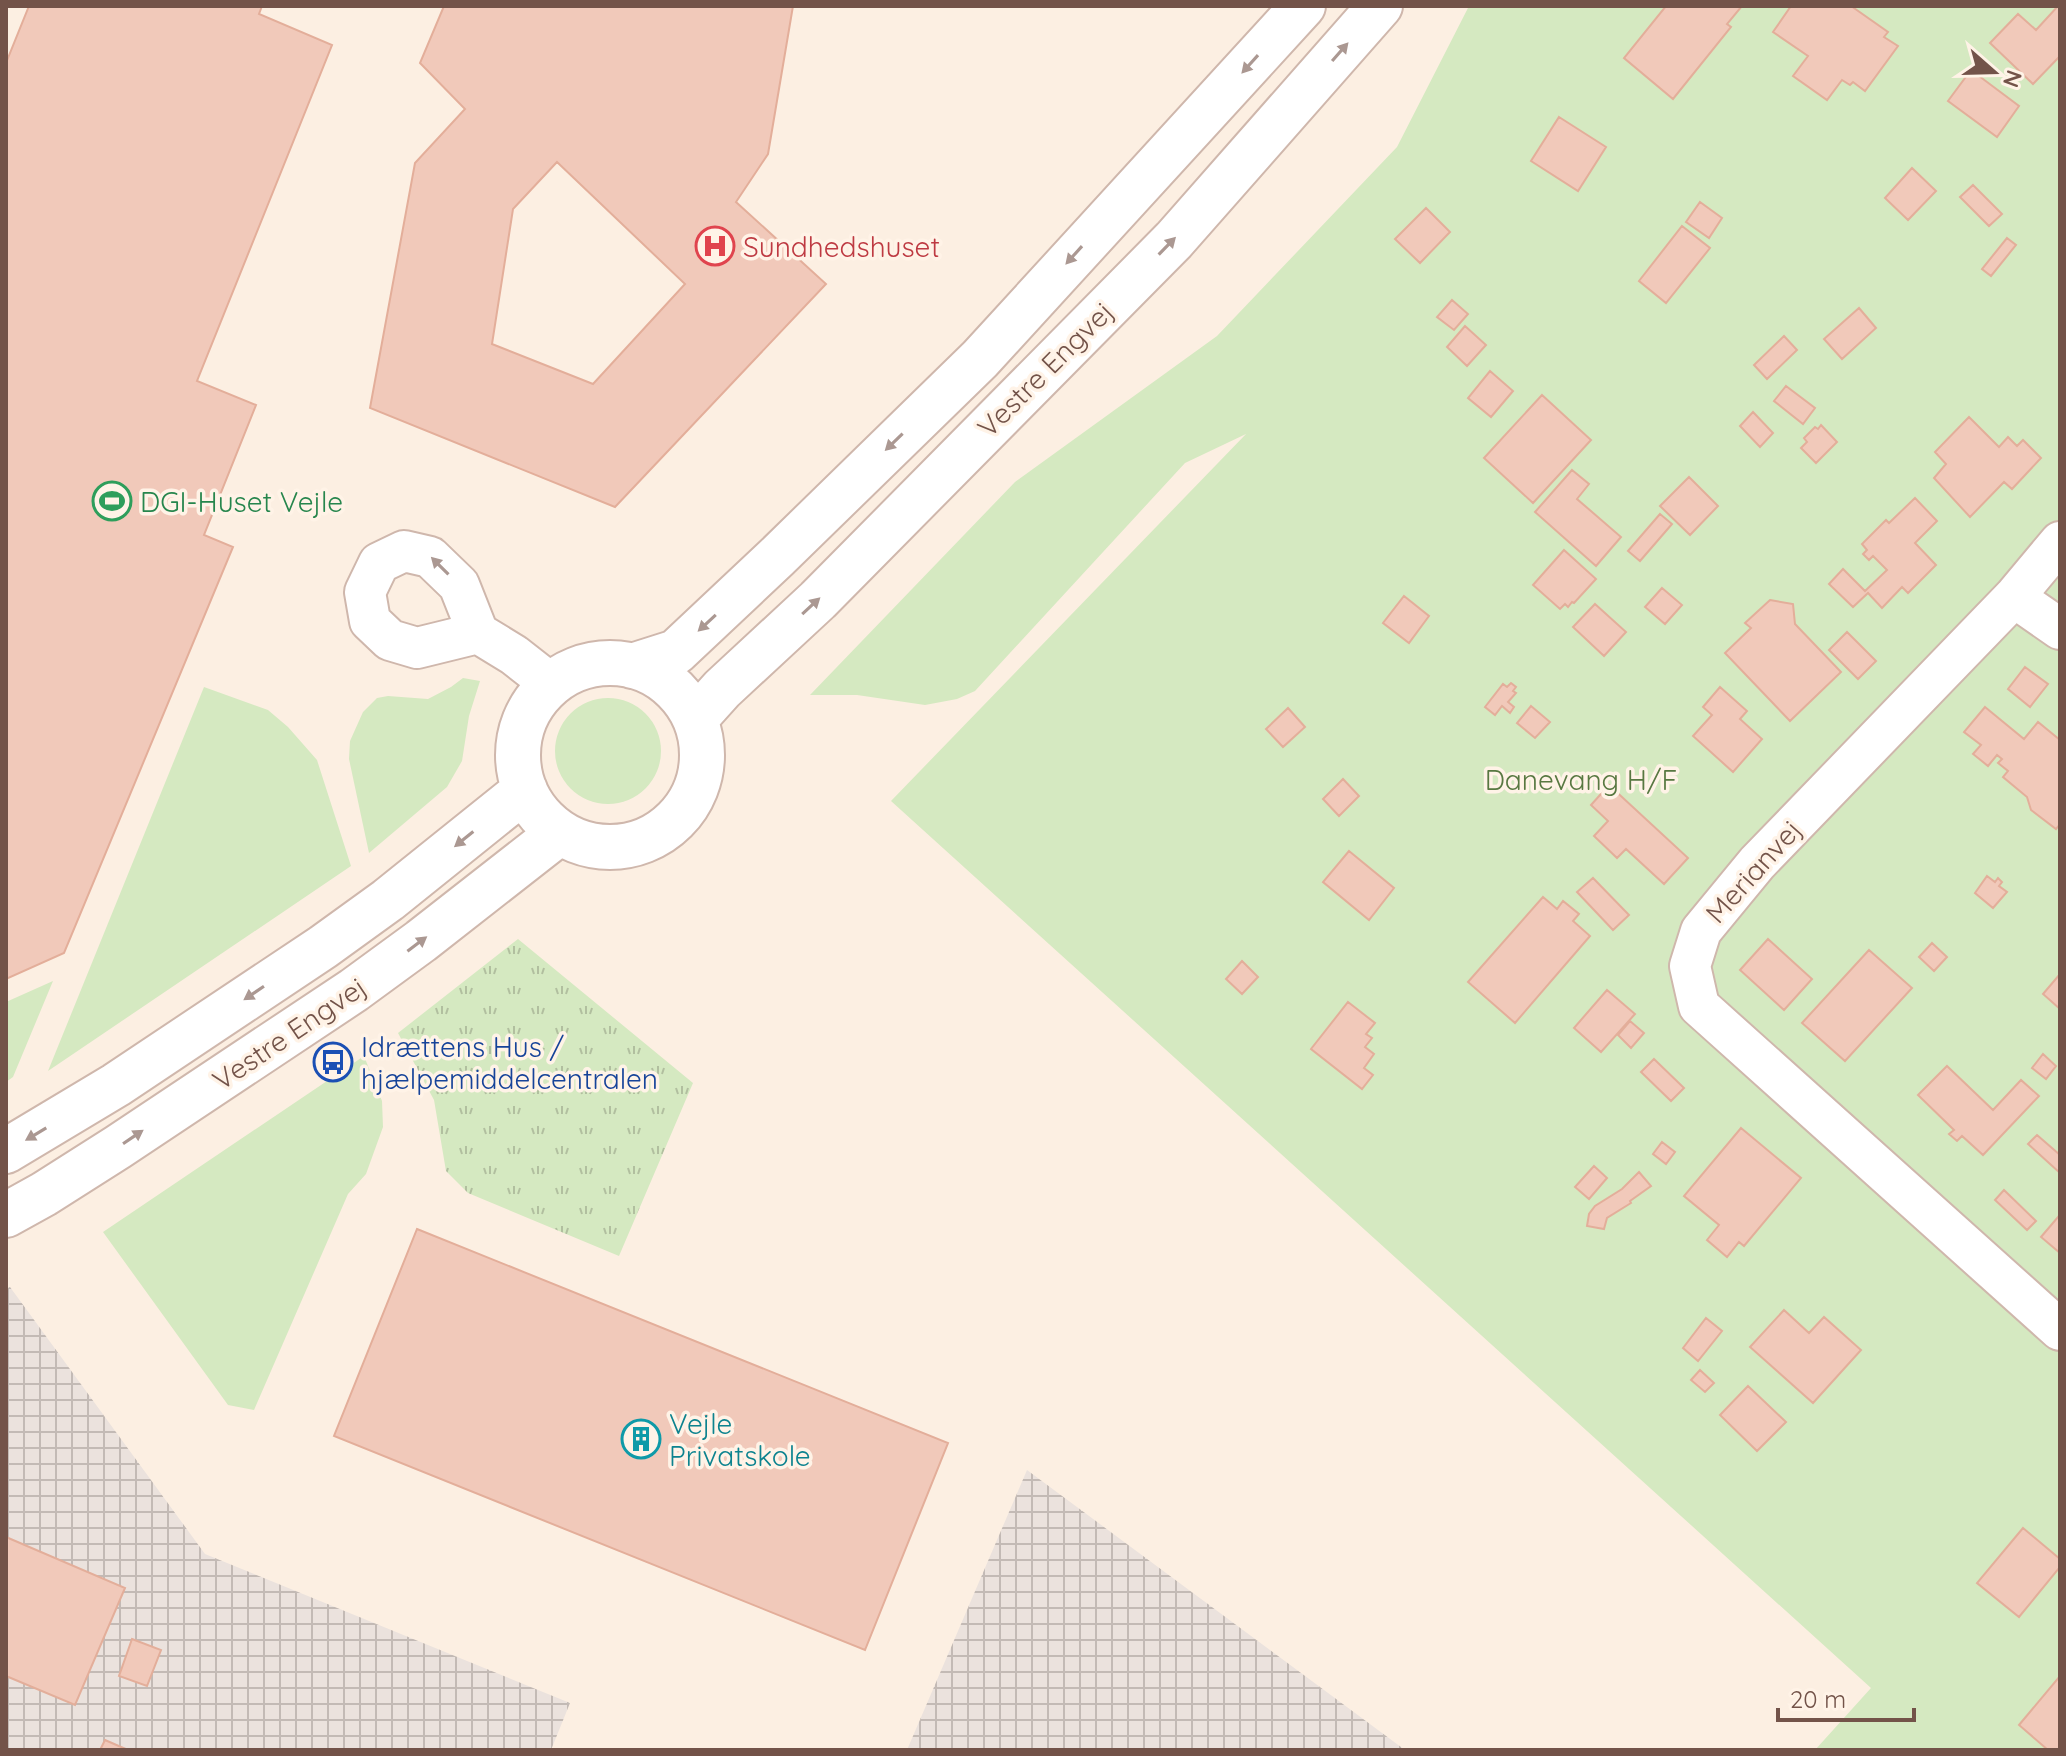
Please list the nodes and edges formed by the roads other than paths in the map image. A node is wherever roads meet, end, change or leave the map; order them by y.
1 (1303, 6) edge
2 (1380, 6) edge
3 (2060, 542) edge
4 (2014, 597) junction
5 (2060, 629) edge
6 (478, 633) dead end
7 (632, 666) junction
8 (551, 684) junction
9 (695, 719) junction
10 (525, 790) junction
11 (559, 833) junction
12 (6, 1151) edge
13 (6, 1215) edge
14 (2060, 1330) edge

1 -> 7 street, Vestre Engvej
9 -> 2 street, Vestre Engvej
3 - 4 street, Merianvej
4 - 5 street
4 - 14 street, Merianvej
6 - 8 street
7 - 8 street
7 - 9 street
8 - 10 street
9 - 11 street
10 - 11 street
10 -> 12 street, Vestre Engvej
13 -> 11 street, Vestre Engvej

